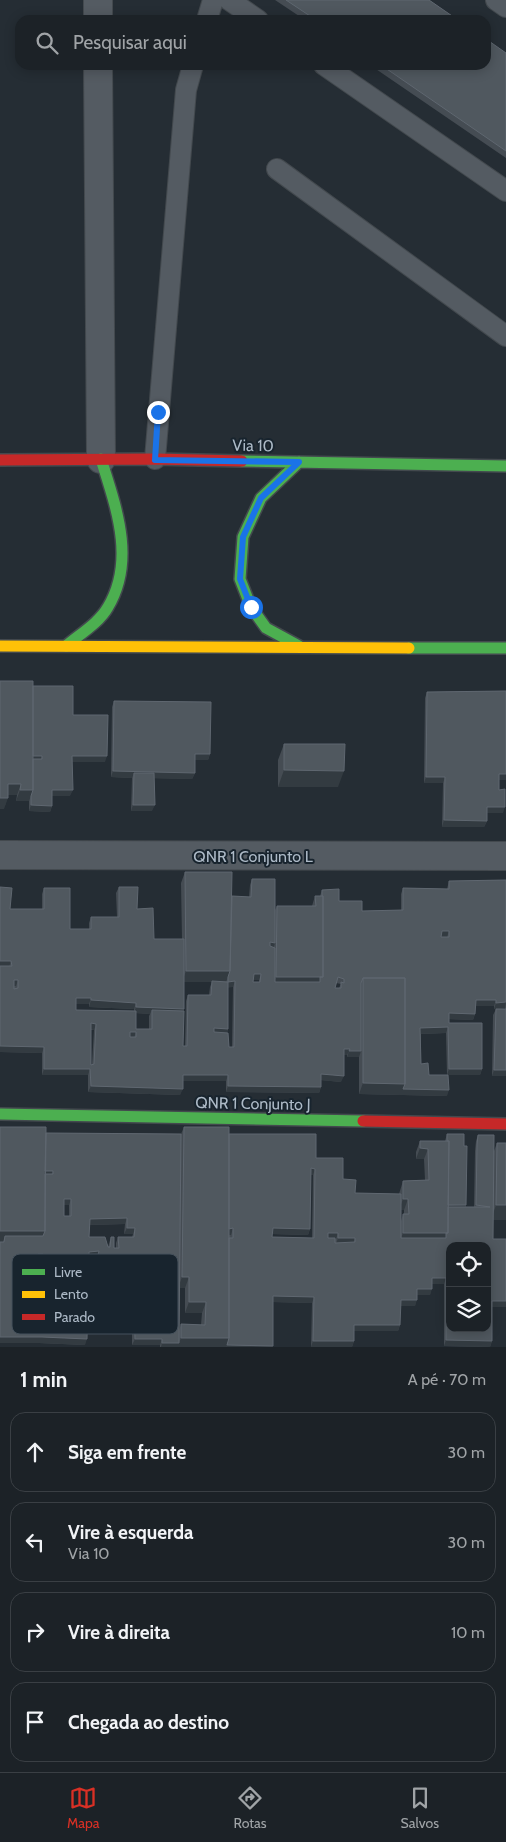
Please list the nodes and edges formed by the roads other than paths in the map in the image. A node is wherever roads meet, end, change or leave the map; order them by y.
1 (98, 0) edge
2 (213, 0) edge
3 (230, 0) edge
4 (496, 0) edge
5 (506, 7) edge
6 (98, 15) edge
7 (208, 15) edge
8 (251, 15) edge
9 (98, 70) edge
10 (192, 70) edge
11 (331, 70) edge
12 (277, 169) dead end
13 (506, 191) edge
14 (506, 336) edge
15 (101, 459) junction
16 (0, 460) edge
17 (155, 460) junction
18 (299, 462) junction
19 (506, 466) edge
20 (0, 646) edge
21 (66, 646) junction
22 (299, 646) junction
23 (506, 648) edge
24 (0, 855) edge
25 (506, 856) edge
26 (0, 1114) edge
27 (506, 1124) edge

1 - 6 street
2 - 7 lane
3 - 8 lane
4 - 5 lane
9 - 15 street
10 - 17 lane
11 - 13 lane
12 - 14 lane
15 - 16 main road, Via 10
15 - 17 main road, Via 10
15 - 21 main road
17 - 18 main road, Via 10
18 - 19 main road, Via 10
18 - 22 main road
20 - 21 main road
21 - 22 main road
22 - 23 main road
24 - 25 street, QNR 1 Conjunto L
26 - 27 main road, QNR 1 Conjunto J

